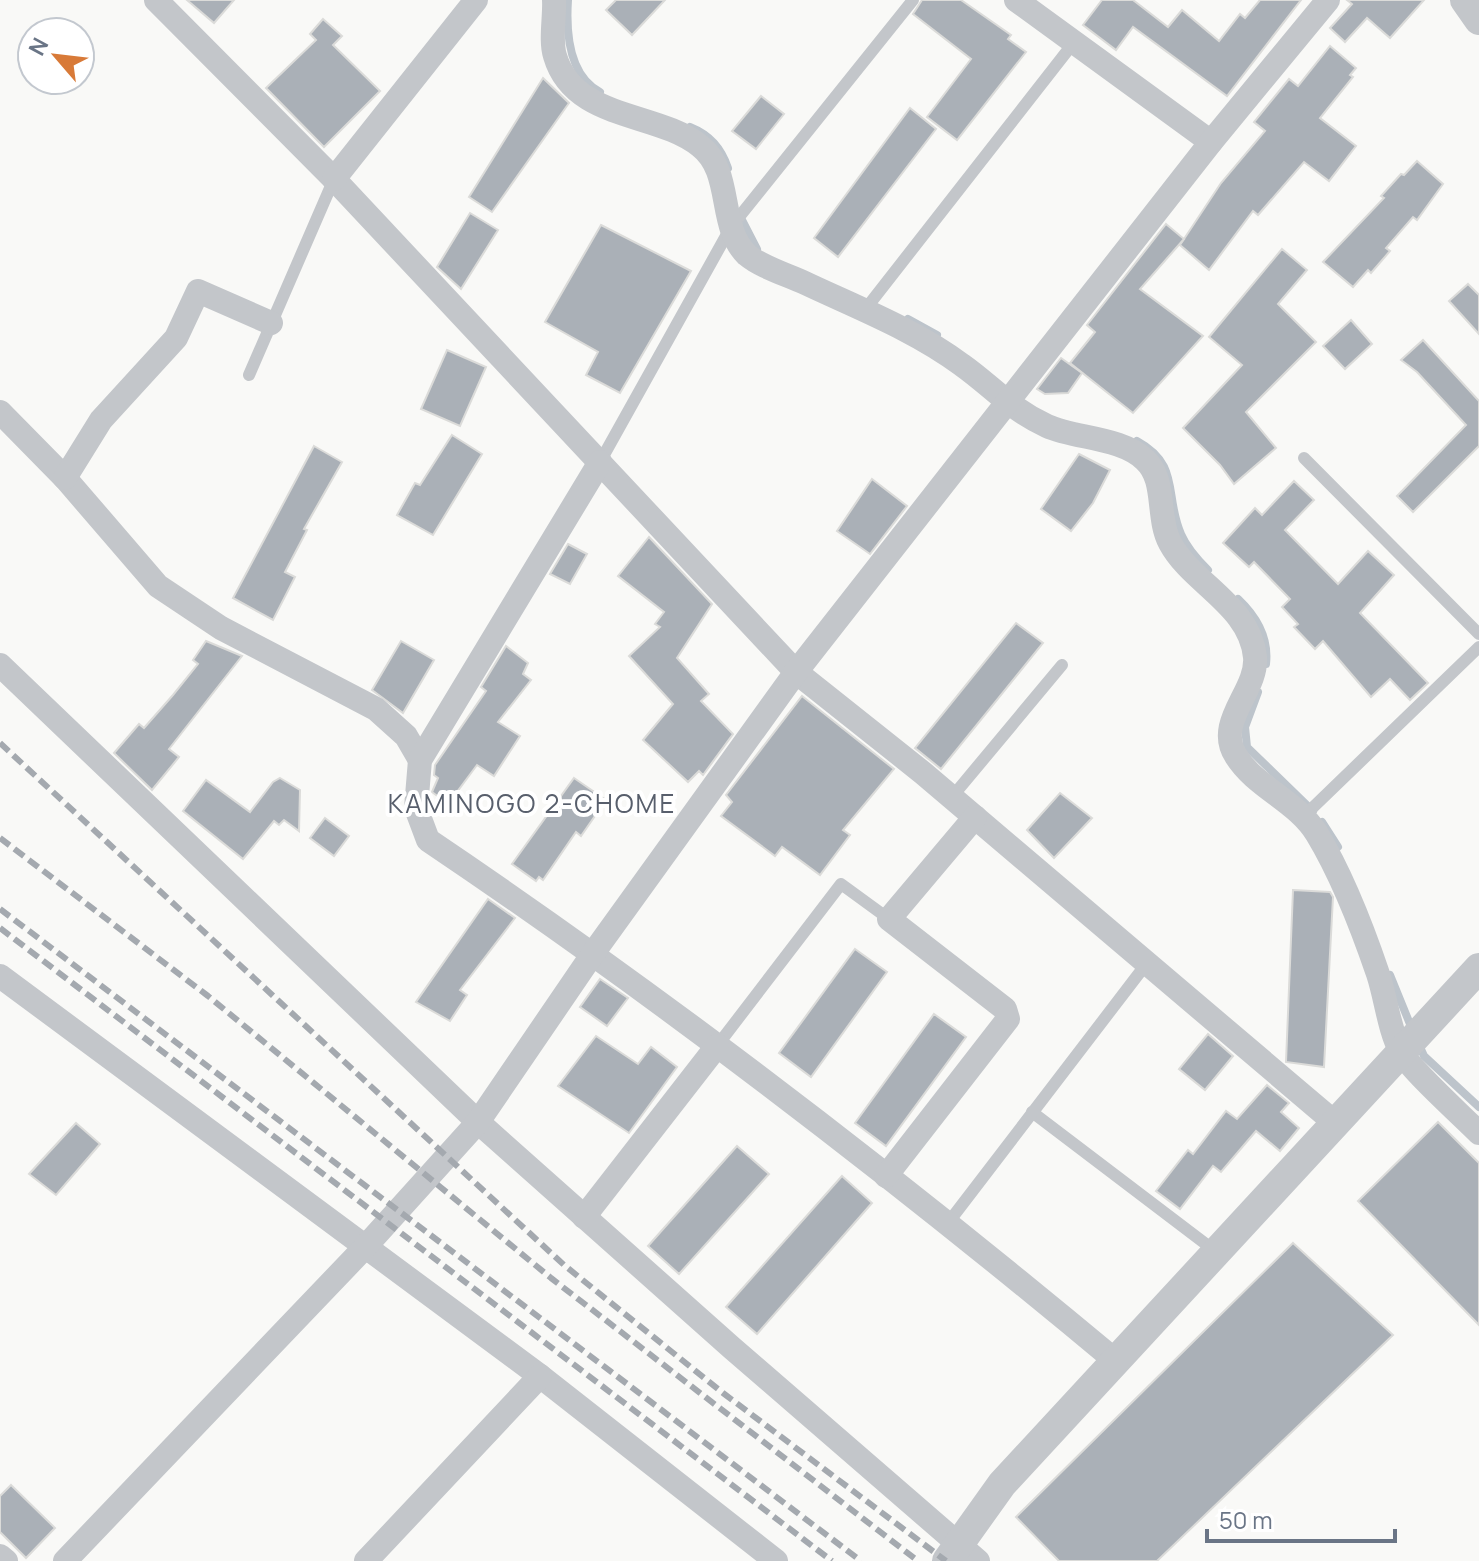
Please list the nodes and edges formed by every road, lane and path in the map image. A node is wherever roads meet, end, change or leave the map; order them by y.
1 (156, 0) edge
2 (476, 0) edge
3 (554, 0) edge
4 (913, 0) edge
5 (1016, 0) edge
6 (1328, 0) edge
7 (1465, 0) edge
8 (1479, 20) edge
9 (1075, 41) junction
10 (1211, 142) junction
11 (334, 179) junction
12 (731, 227) junction
13 (864, 311) junction
14 (271, 323) junction
15 (249, 375) dead end
16 (1006, 404) junction
17 (0, 412) edge
18 (1304, 458) dead end
19 (600, 462) junction
20 (65, 478) junction
21 (1479, 634) edge
22 (1479, 647) edge
23 (0, 665) edge
24 (1062, 665) dead end
25 (796, 672) junction
26 (420, 760) junction
27 (952, 797) junction
28 (975, 817) junction
29 (1303, 817) junction
30 (889, 919) junction
31 (594, 952) junction
32 (1147, 963) junction
33 (1479, 968) edge
34 (0, 976) edge
35 (717, 1046) junction
36 (1401, 1052) junction
37 (1032, 1112) junction
38 (478, 1122) junction
39 (1334, 1122) junction
40 (1479, 1133) edge
41 (886, 1176) junction
42 (584, 1217) junction
43 (948, 1223) junction
44 (366, 1246) junction
45 (1217, 1252) junction
46 (1117, 1362) junction
47 (540, 1376) junction
48 (0, 1556) edge
49 (961, 1556) edge
50 (6, 1561) edge
51 (65, 1561) edge
52 (366, 1561) edge
53 (776, 1561) edge

1 - 11 street
2 - 11 street
3 - 12 street
4 - 12 lane
5 - 9 street
6 - 10 street
7 - 8 street
9 - 10 street
9 - 13 lane
10 - 16 street
11 - 14 lane
11 - 19 street
12 - 13 street
12 - 19 lane
13 - 16 street
14 - 15 lane
14 - 20 street
16 - 25 street
16 - 29 street
17 - 20 street
18 - 21 lane
19 - 25 street
19 - 26 street
20 - 26 street
22 - 29 lane
23 - 38 street
24 - 27 lane
25 - 27 street
25 - 31 street
26 - 31 street
27 - 28 street
28 - 30 street
28 - 32 street
29 - 36 street
30 - 35 lane
30 - 41 street
31 - 35 street
31 - 38 street
32 - 37 lane
32 - 39 street
33 - 36 street
34 - 44 street
35 - 41 street
35 - 42 street
36 - 39 street
36 - 40 street
37 - 43 lane
37 - 45 lane
38 - 42 street
38 - 44 street
39 - 45 street
41 - 43 street
42 - 49 street
43 - 46 street
44 - 47 street
44 - 51 street
45 - 46 street
46 - 49 street
47 - 52 street
47 - 53 street
48 - 50 street

